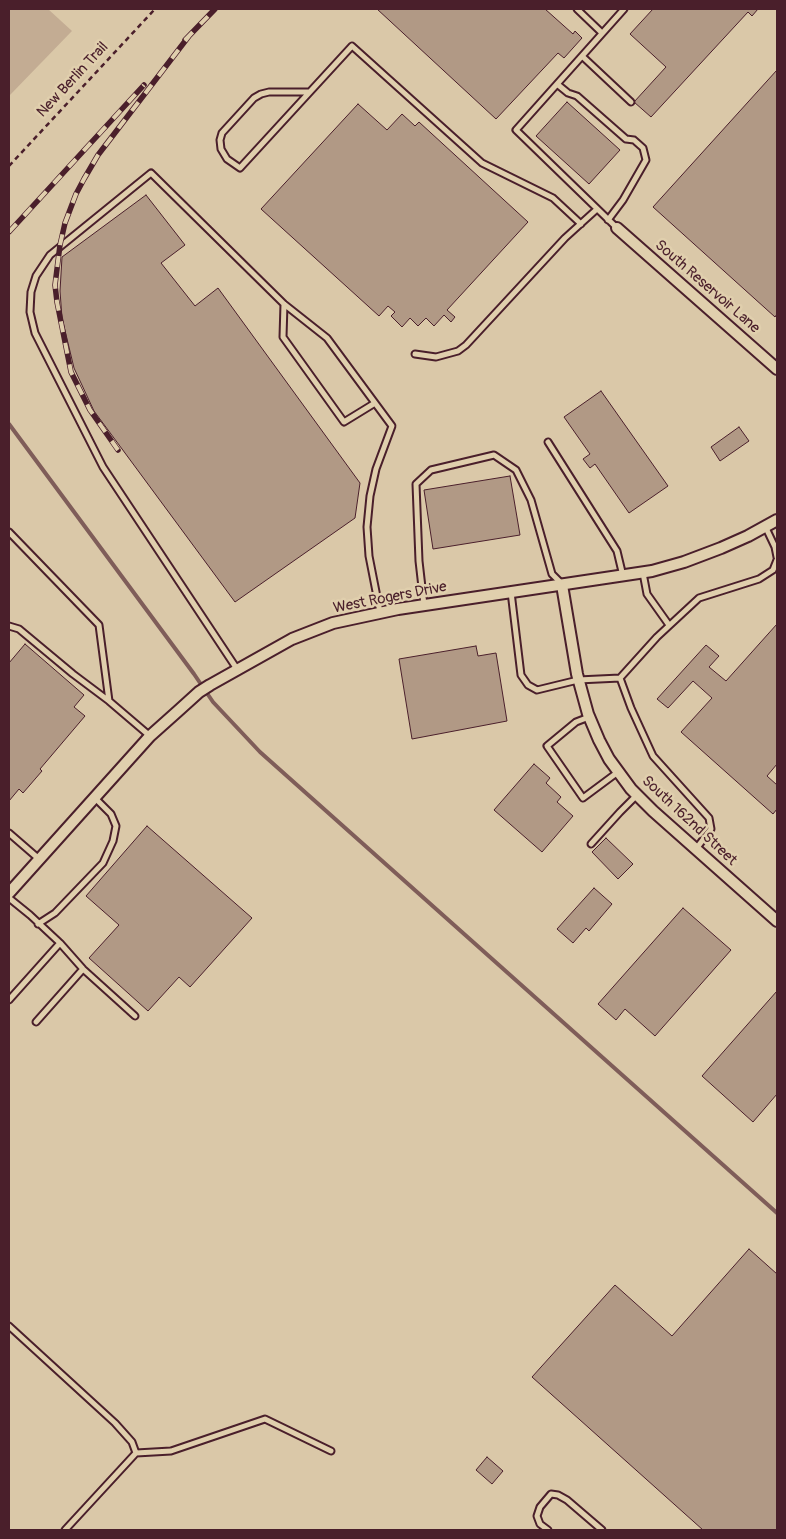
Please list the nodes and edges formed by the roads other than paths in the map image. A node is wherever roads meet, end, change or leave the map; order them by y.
1 (576, 9) edge
2 (624, 9) edge
3 (602, 33) junction
4 (582, 56) junction
5 (557, 84) junction
6 (309, 92) junction
7 (631, 102) dead end
8 (597, 209) junction
9 (608, 220) junction
10 (581, 224) junction
11 (617, 228) joint
12 (284, 304) junction
13 (415, 354) dead end
14 (777, 369) edge
15 (375, 403) junction
16 (548, 442) dead end
17 (777, 520) edge
18 (765, 526) junction
19 (9, 532) edge
20 (777, 559) edge
21 (642, 573) junction
22 (623, 576) junction
23 (562, 585) junction
24 (511, 592) junction
25 (424, 605) junction
26 (380, 612) junction
27 (669, 625) junction
28 (9, 626) edge
29 (237, 669) junction
30 (620, 678) junction
31 (578, 680) junction
32 (110, 701) junction
33 (589, 717) junction
34 (150, 736) junction
35 (618, 772) junction
36 (637, 795) junction
37 (94, 798) junction
38 (9, 832) edge
39 (591, 844) dead end
40 (696, 849) junction
41 (40, 859) junction
42 (9, 893) edge
43 (9, 898) edge
44 (776, 918) edge
45 (38, 924) junction
46 (60, 943) junction
47 (83, 969) junction
48 (9, 1000) edge
49 (136, 1016) dead end
50 (36, 1022) dead end
51 (9, 1326) edge
52 (330, 1451) dead end
53 (136, 1453) junction
54 (65, 1530) edge
55 (548, 1530) edge
56 (602, 1530) edge

1 - 3 lane
2 - 3 lane
3 - 4 lane
4 - 5 lane
4 - 7 lane
5 - 8 lane
5 - 9 lane
6 - 6 lane
6 - 10 lane
8 - 9 lane
8 - 10 lane
9 - 11 lane
10 - 13 lane
11 - 14 street, South Reservoir Lane
12 - 15 lane
12 - 15 lane
12 - 29 lane
15 - 26 lane
16 - 22 lane
17 - 18 street, West Rogers Drive
18 - 20 lane
18 - 21 street, West Rogers Drive
19 - 32 lane
20 - 27 lane
21 - 22 street, West Rogers Drive
21 - 27 lane
22 - 23 street, West Rogers Drive
23 - 24 street, West Rogers Drive
23 - 25 lane
23 - 31 street, South 162nd Street
24 - 25 street, West Rogers Drive
24 - 31 lane
25 - 26 street, West Rogers Drive
26 - 29 street, West Rogers Drive
27 - 30 lane
28 - 32 lane
29 - 34 street, West Rogers Drive
30 - 31 lane
30 - 40 lane
31 - 33 street, South 162nd Street
32 - 34 lane
33 - 35 street, South 162nd Street
33 - 35 lane
34 - 37 street, West Rogers Drive
35 - 36 street, South 162nd Street
36 - 39 lane
36 - 40 street, South 162nd Street
37 - 41 street, West Rogers Drive
37 - 45 lane
38 - 41 lane
40 - 44 street, South 162nd Street
41 - 42 street, West Rogers Drive
43 - 45 lane
45 - 46 lane
46 - 47 lane
46 - 48 lane
47 - 49 lane
47 - 50 lane
51 - 53 lane
52 - 53 lane
53 - 54 lane
55 - 56 lane

